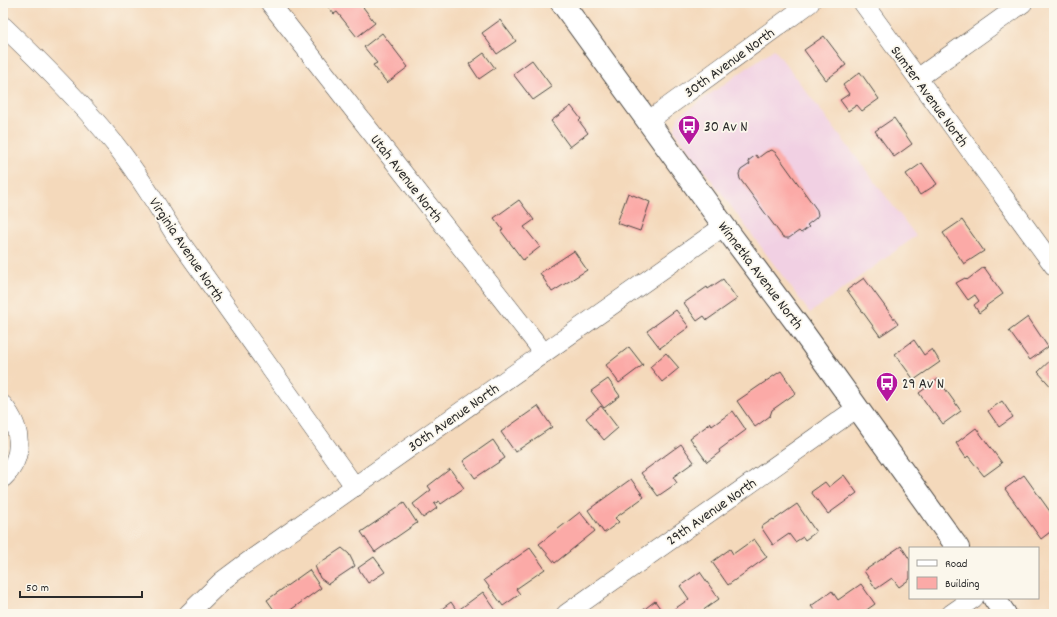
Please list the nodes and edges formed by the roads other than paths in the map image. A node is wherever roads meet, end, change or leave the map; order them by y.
1 (270, 3) edge
2 (562, 3) edge
3 (810, 3) edge
4 (863, 3) edge
5 (1023, 3) edge
6 (3, 26) edge
7 (918, 78) junction
8 (648, 121) junction
9 (724, 226) junction
10 (1054, 266) edge
11 (544, 353) junction
12 (3, 406) edge
13 (857, 408) junction
14 (3, 478) edge
15 (355, 487) junction
16 (957, 547) edge
17 (973, 599) edge
18 (995, 599) edge
19 (188, 614) edge
20 (566, 614) edge
21 (951, 614) edge
22 (1006, 614) edge

1 - 11 street, Utah Avenue North
2 - 8 main road, Winnetka Avenue North
3 - 8 street, 30th Avenue North
4 - 7 street, Sumter Avenue North
5 - 7 street
6 - 15 street, Virginia Avenue North
7 - 10 street, Sumter Avenue North
8 - 9 main road, Winnetka Avenue North
9 - 11 street, 30th Avenue North
9 - 13 main road, Winnetka Avenue North
11 - 15 street, 30th Avenue North
12 - 14 street
13 - 16 main road, Winnetka Avenue North
13 - 20 street, 29th Avenue North
15 - 19 street, 30th Avenue North
17 - 21 street
18 - 22 main road

